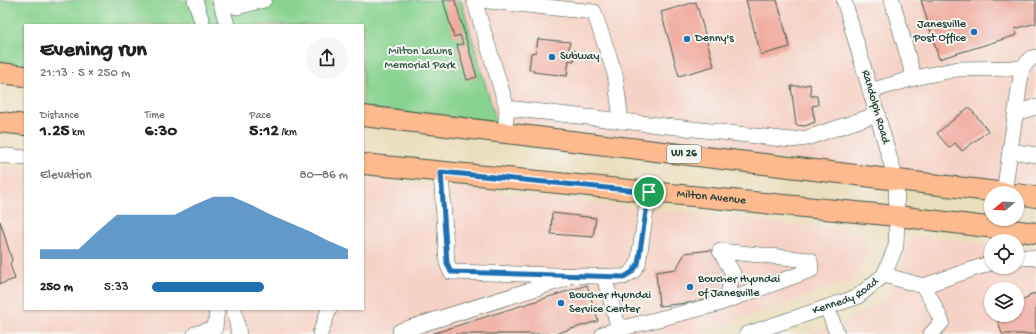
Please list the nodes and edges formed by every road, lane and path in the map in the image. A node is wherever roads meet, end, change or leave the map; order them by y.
1 (195, 0) edge
2 (264, 0) edge
3 (474, 0) edge
4 (478, 0) edge
5 (844, 0) edge
6 (892, 0) edge
7 (220, 1) edge
8 (237, 7) junction
9 (203, 24) edge
10 (227, 24) edge
11 (233, 24) edge
12 (1036, 57) edge
13 (1022, 68) junction
14 (0, 73) edge
15 (24, 76) edge
16 (914, 78) junction
17 (870, 91) junction
18 (1036, 107) edge
19 (507, 108) junction
20 (1016, 113) junction
21 (878, 114) junction
22 (364, 116) edge
23 (622, 121) junction
24 (0, 122) edge
25 (24, 125) edge
26 (505, 133) junction
27 (1010, 152) junction
28 (0, 155) edge
29 (1036, 155) edge
30 (24, 158) edge
31 (364, 164) edge
32 (441, 172) junction
33 (896, 180) junction
34 (1006, 186) edge
35 (984, 190) edge
36 (649, 192) junction
37 (1024, 195) edge
38 (1036, 197) edge
39 (898, 216) junction
40 (1036, 233) edge
41 (1024, 257) edge
42 (1036, 258) edge
43 (984, 265) edge
44 (884, 275) junction
45 (575, 276) junction
46 (604, 276) junction
47 (923, 286) junction
48 (726, 301) junction
49 (827, 307) junction
50 (217, 310) edge
51 (217, 310) edge
52 (234, 310) edge
53 (329, 310) edge
54 (619, 329) junction
55 (195, 334) edge
56 (225, 334) edge
57 (239, 334) edge
58 (320, 334) edge
59 (401, 334) edge
60 (603, 334) edge
61 (747, 334) edge
62 (837, 334) edge
63 (931, 334) edge

1 - 9 street
2 - 8 street
3 - 19 street
4 - 23 street
5 - 17 street, Randolph Road
6 - 16 street
7 - 8 street
7 - 10 street
8 - 11 street
12 - 13 street
13 - 16 street
13 - 20 street
14 - 15 main road
16 - 17 street
17 - 21 street, Randolph Road
18 - 20 street
19 - 23 street
19 - 26 street
20 - 27 street
21 - 23 street
21 - 33 street, Randolph Road
22 - 26 main road, WI 26
24 - 25 main road
26 - 33 main road, WI 26
27 - 29 street
27 - 34 street
28 - 30 street
31 - 32 main road, Milton Avenue
32 - 36 main road, Milton Avenue
32 - 45 street
33 - 35 main road, WI 26
33 - 39 street, Randolph Road
36 - 39 main road, Milton Avenue
36 - 46 street
37 - 38 main road
39 - 40 main road, Milton Avenue
39 - 44 street, Kennedy Road
41 - 42 street
43 - 47 street
44 - 47 street
44 - 49 street, Kennedy Road
45 - 46 street
45 - 59 street
46 - 54 street
47 - 63 street
48 - 48 street
48 - 54 street
49 - 61 street, Kennedy Road
49 - 62 street
50 - 55 street
51 - 56 street
52 - 57 street
53 - 58 street
54 - 60 street

